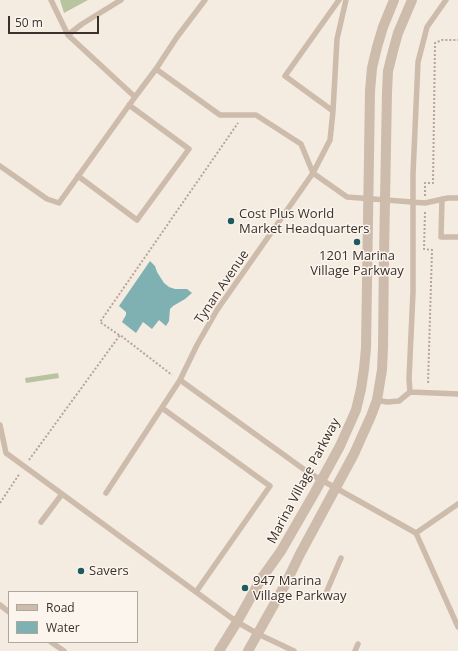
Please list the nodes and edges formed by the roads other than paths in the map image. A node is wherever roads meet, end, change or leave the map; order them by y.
1 (51, 0) edge
2 (121, 0) edge
3 (205, 0) edge
4 (339, 0) edge
5 (346, 0) edge
6 (394, 0) edge
7 (412, 0) edge
8 (446, 0) edge
9 (68, 35) junction
10 (156, 70) junction
11 (136, 97) junction
12 (129, 105) junction
13 (333, 111) junction
14 (0, 166) edge
15 (313, 173) junction
16 (78, 176) junction
17 (368, 198) junction
18 (458, 198) edge
19 (385, 199) junction
20 (442, 199) junction
21 (413, 202) junction
22 (458, 237) edge
23 (180, 380) junction
24 (410, 392) junction
25 (458, 394) edge
26 (377, 400) junction
27 (162, 408) junction
28 (0, 425) edge
29 (321, 480) junction
30 (336, 488) junction
31 (106, 493) dead end
32 (62, 494) junction
33 (458, 504) edge
34 (41, 522) dead end
35 (416, 533) junction
36 (341, 558) dead end
37 (196, 592) junction
38 (326, 593) dead end
39 (0, 605) edge
40 (8, 611) edge
41 (237, 622) junction
42 (458, 628) edge
43 (258, 634) junction
44 (52, 643) edge
45 (358, 644) dead end
46 (64, 651) edge
47 (219, 651) edge
48 (248, 651) edge
49 (294, 651) edge
50 (355, 651) edge

1 - 9 lane
2 - 9 lane
3 - 10 lane
4 - 13 lane
5 - 13 lane, Tynan Avenue
6 - 17 street, Marina Village Parkway
7 - 19 street
8 - 21 lane
9 - 11 lane
10 - 11 lane
10 - 15 lane
11 - 12 lane
12 - 16 lane
12 - 16 lane
13 - 15 lane, Tynan Avenue
14 - 16 lane
15 - 17 lane
15 - 23 lane, Tynan Avenue
17 - 19 lane
17 - 29 street, Marina Village Parkway
18 - 20 lane
19 - 21 lane
19 - 26 street
20 - 21 lane
20 - 22 lane
21 - 24 lane
23 - 27 lane, Tynan Avenue
23 - 29 lane
24 - 25 lane
24 - 26 lane
26 - 30 street
27 - 31 lane, Tynan Avenue
27 - 37 lane
28 - 32 lane
29 - 30 lane
29 - 41 street, Marina Village Parkway
30 - 35 lane
30 - 43 street
32 - 34 lane
32 - 37 lane
33 - 35 lane
35 - 42 lane
36 - 38 lane
37 - 41 lane
39 - 40 lane
41 - 43 lane
41 - 47 street, Marina Village Parkway
43 - 48 street
43 - 49 lane
44 - 46 lane
45 - 50 lane

